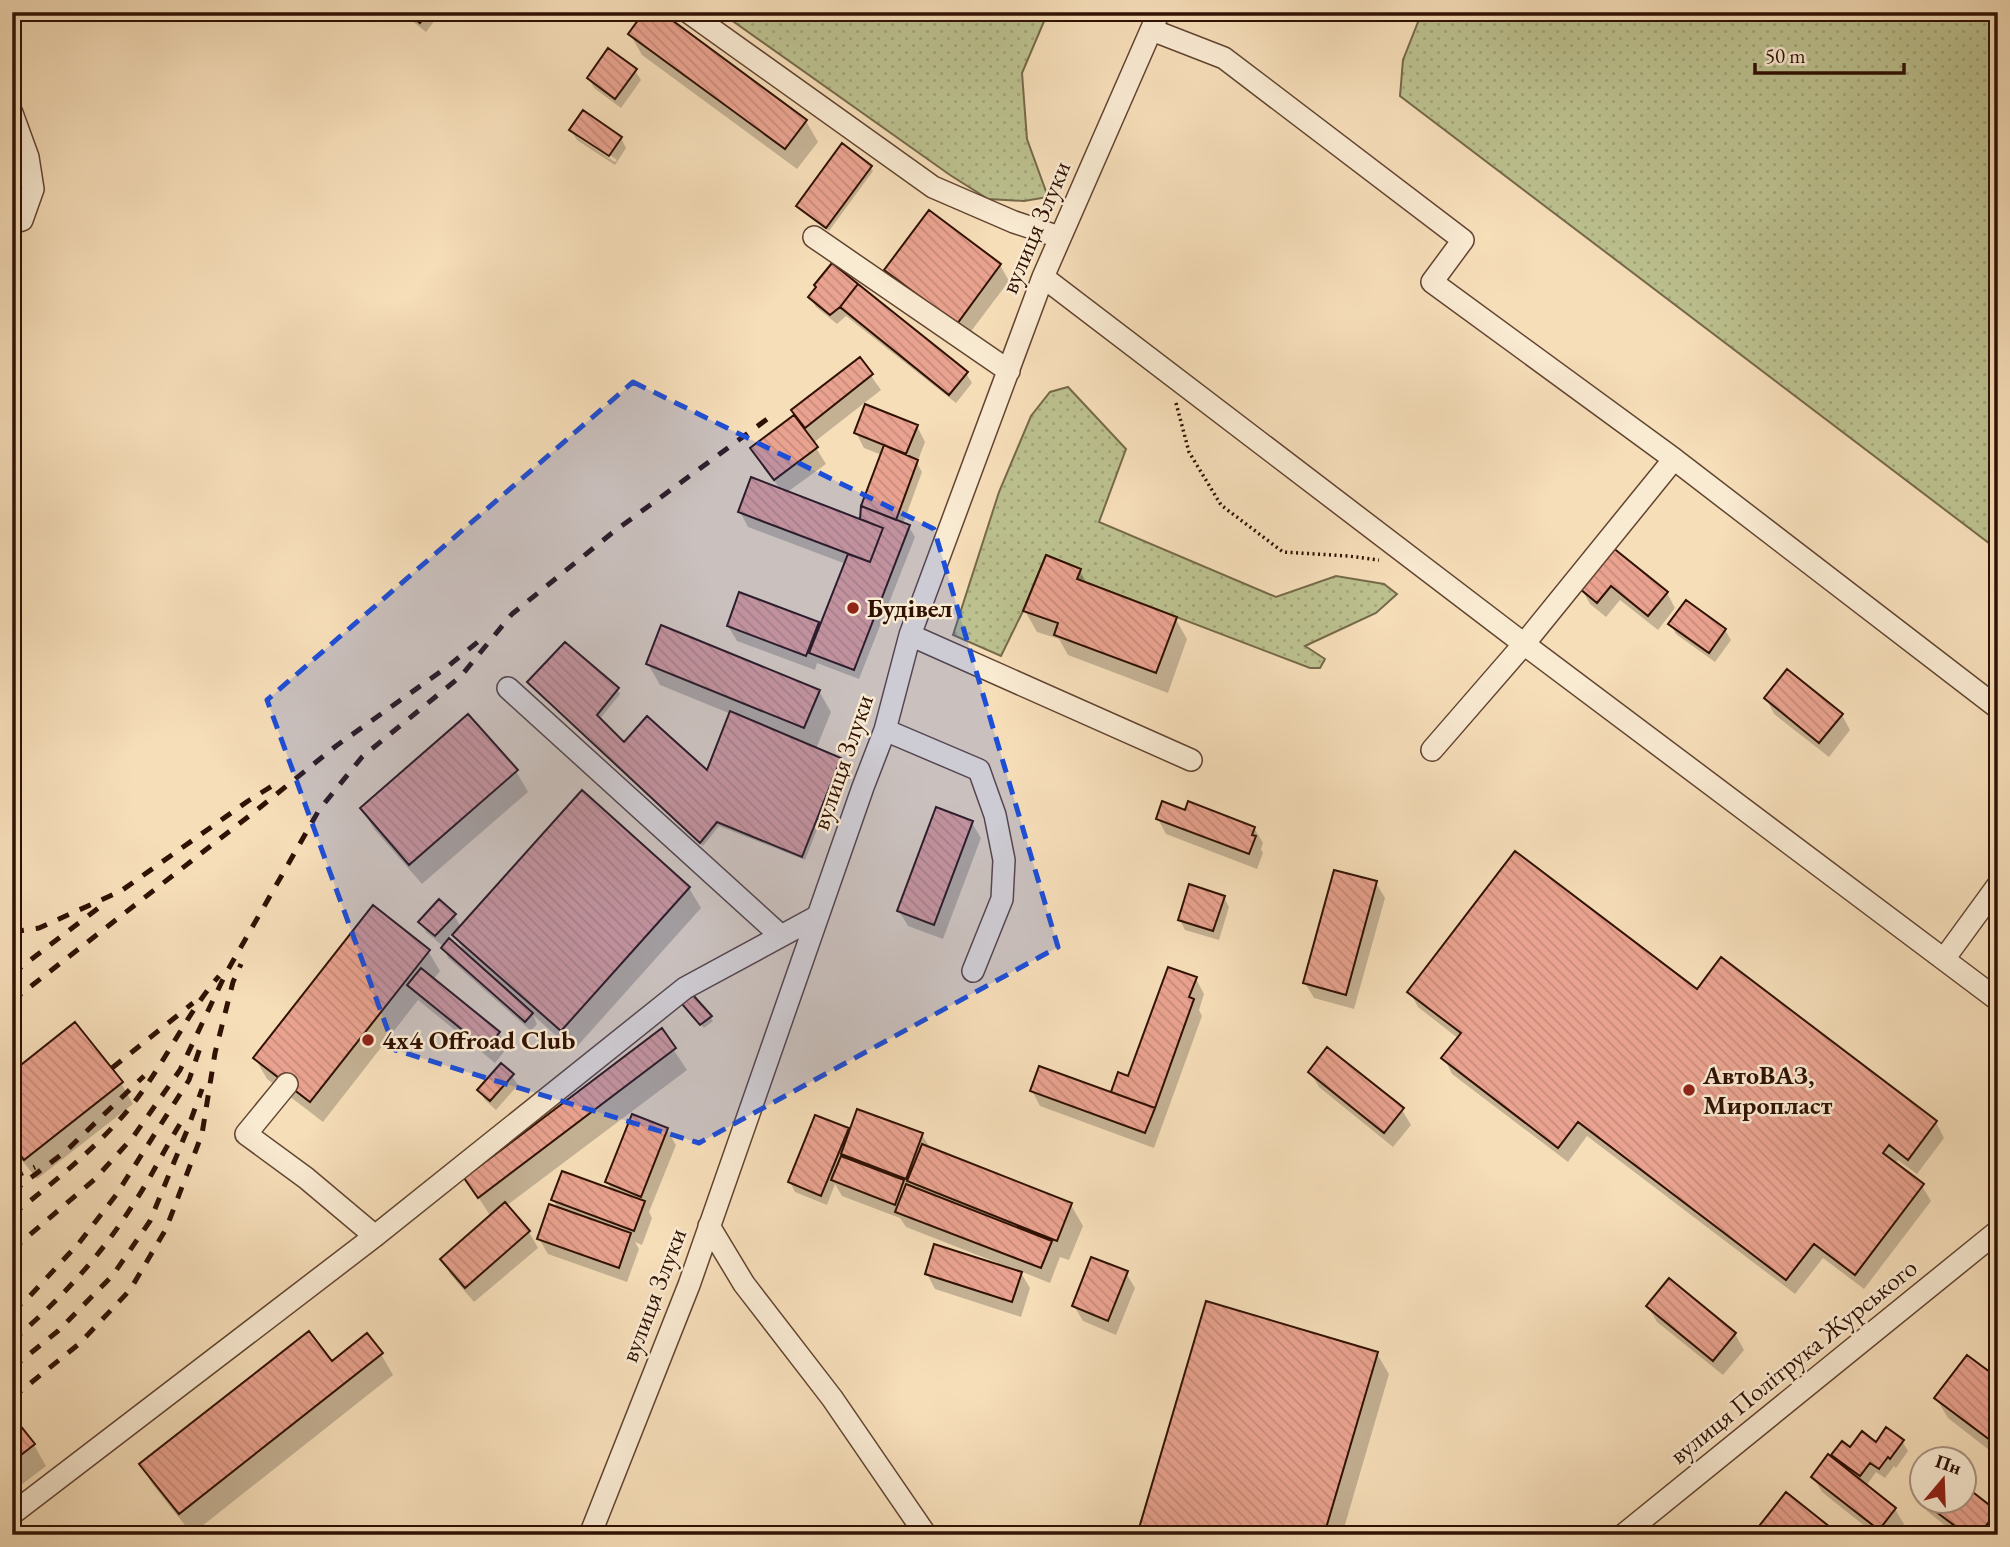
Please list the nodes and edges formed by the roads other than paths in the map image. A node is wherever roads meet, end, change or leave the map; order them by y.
1 (688, 12) edge
2 (1155, 21) edge
3 (12, 113) edge
4 (12, 223) edge
5 (814, 237) dead end
6 (1059, 237) junction
7 (1043, 277) junction
8 (1009, 371) junction
9 (1674, 459) junction
10 (910, 635) junction
11 (1524, 644) junction
12 (508, 688) dead end
13 (1998, 708) edge
14 (885, 730) junction
15 (1432, 751) dead end
16 (1191, 760) dead end
17 (1998, 885) edge
18 (818, 916) junction
19 (781, 936) junction
20 (1944, 959) junction
21 (974, 971) dead end
22 (1998, 1000) edge
23 (287, 1084) dead end
24 (709, 1226) junction
25 (1998, 1231) edge
26 (375, 1236) junction
27 (12, 1514) edge
28 (590, 1535) edge
29 (926, 1535) edge
30 (1623, 1535) edge

1 - 6 street
2 - 6 street, вулиця Злуки
2 - 9 street
3 - 4 street
5 - 8 street
6 - 7 street, вулиця Злуки
7 - 8 street, вулиця Злуки
7 - 11 street
8 - 10 street, вулиця Злуки
9 - 11 street
9 - 13 street
10 - 14 street, вулиця Злуки
10 - 16 street
11 - 15 street
11 - 20 street
12 - 19 street
14 - 18 street, вулиця Злуки
14 - 21 street
17 - 20 street
18 - 19 street
18 - 24 street, вулиця Злуки
19 - 26 street
20 - 22 street
23 - 26 street
24 - 28 street, вулиця Злуки
24 - 29 street
25 - 30 street, вулиця Політрука Журського
26 - 27 street

